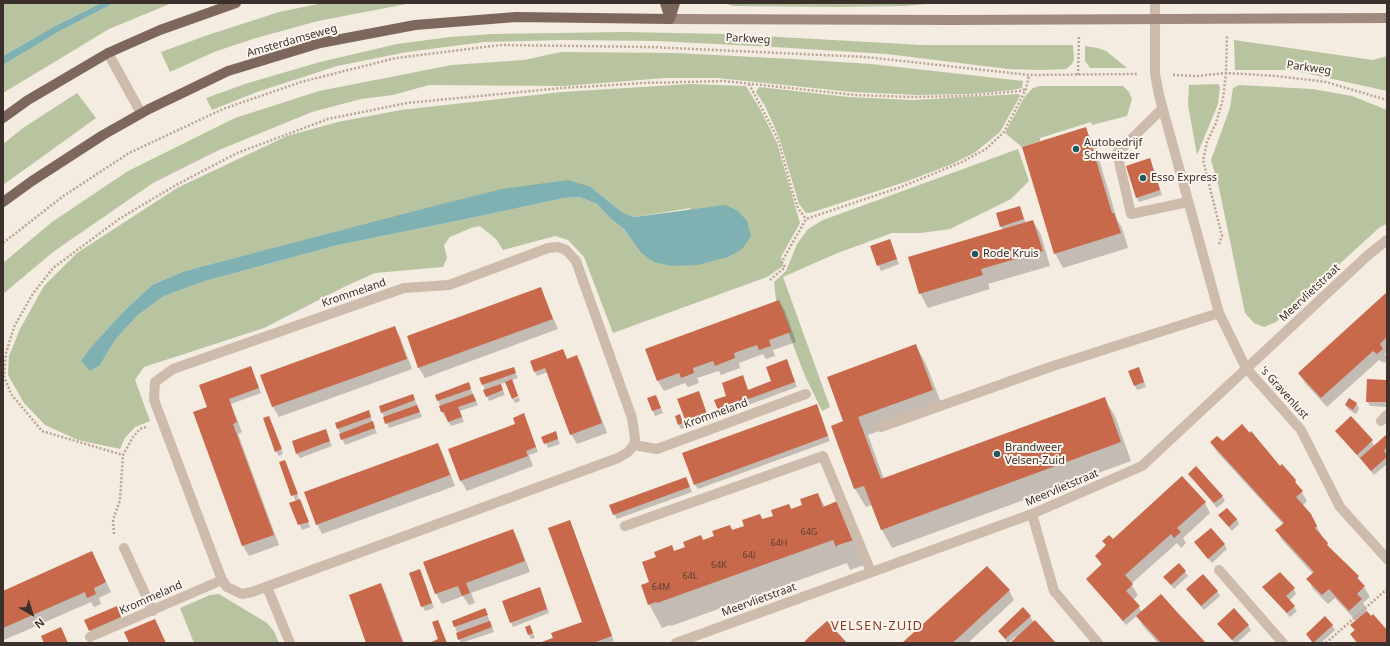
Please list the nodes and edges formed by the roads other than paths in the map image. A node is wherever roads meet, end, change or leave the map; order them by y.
1 (236, 3) edge
2 (665, 3) edge
3 (675, 3) edge
4 (1155, 3) edge
5 (670, 18) junction
6 (1387, 18) edge
7 (1155, 20) junction
8 (108, 53) junction
9 (1162, 109) junction
10 (141, 113) junction
11 (3, 118) edge
12 (3, 202) edge
13 (1188, 202) junction
14 (1387, 240) edge
15 (1219, 313) junction
16 (1246, 368) junction
17 (806, 394) dead end
18 (881, 427) dead end
19 (634, 445) junction
20 (1032, 514) junction
21 (625, 526) dead end
22 (124, 548) road end
23 (1387, 558) edge
24 (1220, 570) dead end
25 (871, 572) junction
26 (222, 580) junction
27 (267, 587) junction
28 (153, 611) junction
29 (90, 637) dead end
30 (290, 643) edge
31 (676, 643) edge
32 (1098, 643) edge
33 (1283, 643) edge

1 - 8 main road
2 - 5 main road
3 - 5 main road
4 - 7 street, 's Gravenlust
5 - 7 main road, Parkweg
5 - 10 main road, Amsterdamseweg
6 - 7 main road, Parkweg
7 - 9 street, 's Gravenlust
8 - 10 street
8 - 11 main road
9 - 13 street, 's Gravenlust
9 - 13 street
10 - 12 main road, Amsterdamseweg
13 - 15 street, 's Gravenlust
14 - 16 street, Meervlietstraat
15 - 16 street, 's Gravenlust
15 - 18 street
16 - 20 street, Meervlietstraat
16 - 23 street, 's Gravenlust
17 - 19 street, Krommeland
19 - 26 street, Krommeland
19 - 27 street
20 - 25 street, Meervlietstraat
20 - 32 street
21 - 25 street
22 - 28 street
24 - 33 street
25 - 31 street, Meervlietstraat
26 - 27 street
26 - 28 street, Krommeland
27 - 30 street
28 - 29 street, Krommeland

